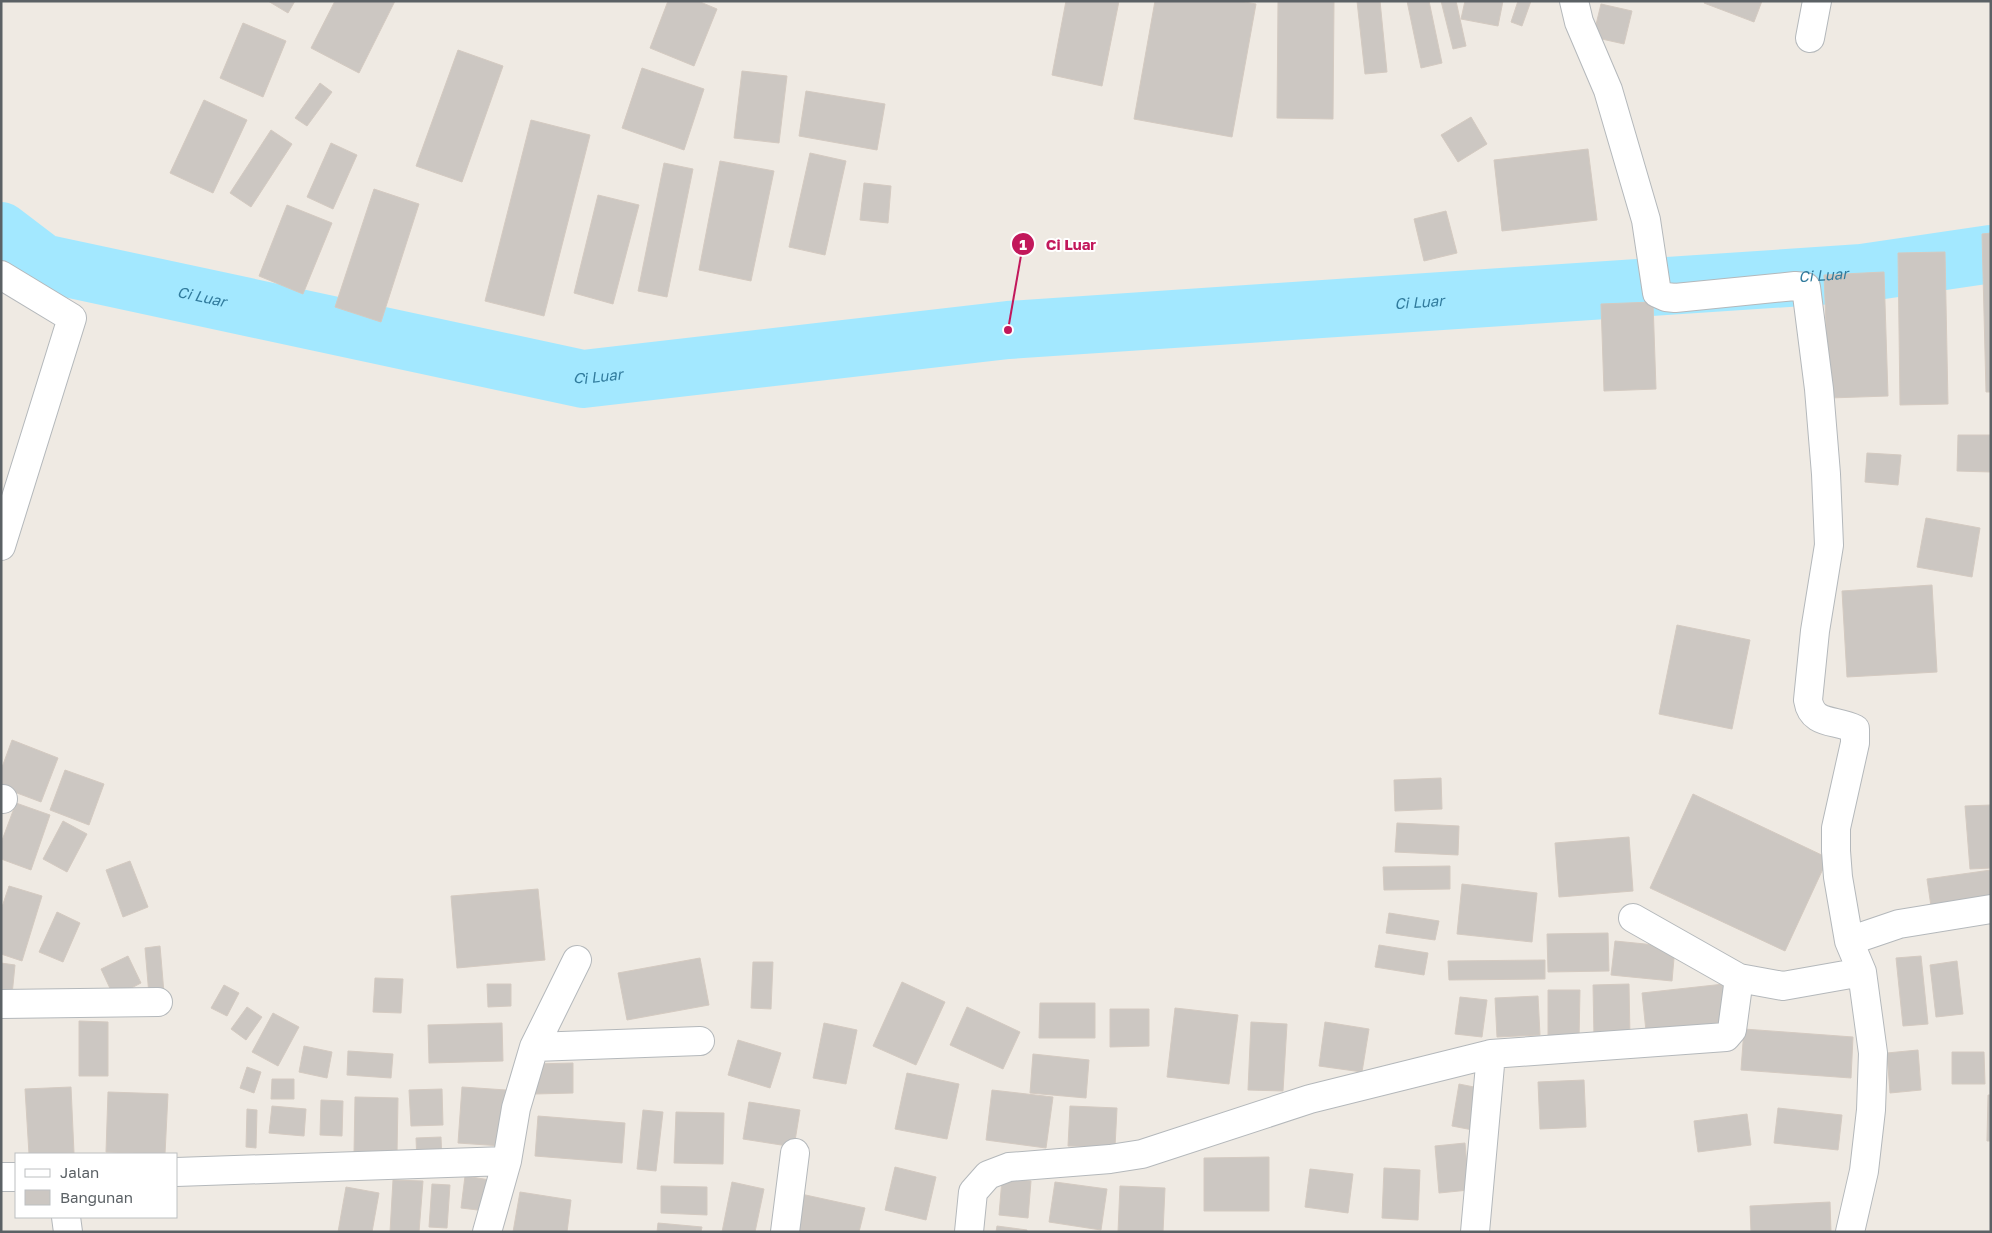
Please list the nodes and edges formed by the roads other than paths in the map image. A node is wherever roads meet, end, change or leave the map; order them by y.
1 (1574, 1) edge
2 (1817, 1) edge
3 (1810, 38) dead end
4 (1, 274) edge
5 (1, 546) edge
6 (1991, 909) edge
7 (1633, 918) dead end
8 (1849, 940) junction
9 (577, 960) dead end
10 (1862, 972) junction
11 (1739, 978) junction
12 (158, 1002) dead end
13 (1, 1004) edge
14 (700, 1041) dead end
15 (534, 1046) junction
16 (1491, 1054) junction
17 (795, 1153) dead end
18 (507, 1161) junction
19 (178, 1172) edge
20 (15, 1177) edge
21 (1, 1178) edge
22 (66, 1218) edge
23 (68, 1232) edge
24 (487, 1232) edge
25 (785, 1232) edge
26 (969, 1232) edge
27 (1475, 1232) edge
28 (1850, 1232) edge

1 - 8 street
2 - 3 street
4 - 5 street
6 - 8 street
7 - 11 street
8 - 10 street
9 - 15 street
10 - 11 street
10 - 28 street
11 - 16 street
12 - 13 street
14 - 15 street
15 - 18 street
16 - 26 street
16 - 27 street
17 - 25 street
18 - 19 street
18 - 24 street
20 - 21 street
22 - 23 street

